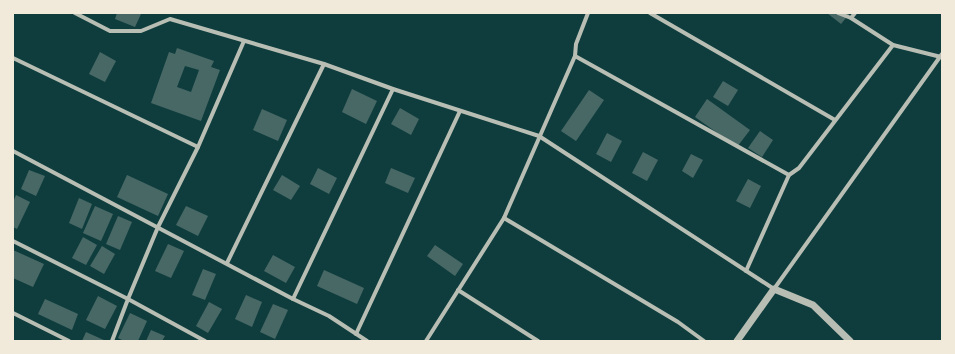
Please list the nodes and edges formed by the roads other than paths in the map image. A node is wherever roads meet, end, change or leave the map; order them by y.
1 (75, 13) edge
2 (588, 13) edge
3 (650, 13) edge
4 (838, 13) edge
5 (855, 13) edge
6 (851, 18) junction
7 (244, 41) junction
8 (893, 45) junction
9 (575, 56) junction
10 (941, 56) edge
11 (13, 58) edge
12 (324, 64) junction
13 (393, 89) junction
14 (460, 111) junction
15 (835, 120) junction
16 (539, 136) junction
17 (198, 147) junction
18 (13, 151) edge
19 (790, 175) junction
20 (504, 218) junction
21 (158, 227) junction
22 (13, 241) edge
23 (227, 263) junction
24 (746, 271) junction
25 (774, 289) junction
26 (458, 290) junction
27 (128, 299) junction
28 (294, 299) junction
29 (13, 313) edge
30 (356, 334) junction
31 (848, 340) edge
32 (69, 341) edge
33 (112, 341) edge
34 (205, 341) edge
35 (367, 341) edge
36 (426, 341) edge
37 (538, 341) edge
38 (704, 341) edge
39 (737, 341) edge

1 - 7 street
2 - 9 street
3 - 15 street
4 - 6 street
5 - 6 street
6 - 8 street
7 - 12 street
7 - 17 street
8 - 10 street
8 - 15 street
9 - 16 street
9 - 19 street
10 - 25 street
11 - 17 street
12 - 13 street
12 - 23 street
13 - 14 street
13 - 28 street
14 - 16 street
14 - 30 street
15 - 19 street
16 - 20 street
16 - 24 street
17 - 21 street
18 - 21 street
19 - 24 street
20 - 26 street
20 - 38 street
21 - 23 street
21 - 27 street
22 - 27 street
23 - 28 street
24 - 25 street
25 - 31 street
25 - 39 street
26 - 36 street
26 - 37 street
27 - 33 street
27 - 34 street
28 - 30 street
29 - 32 street
30 - 35 street

